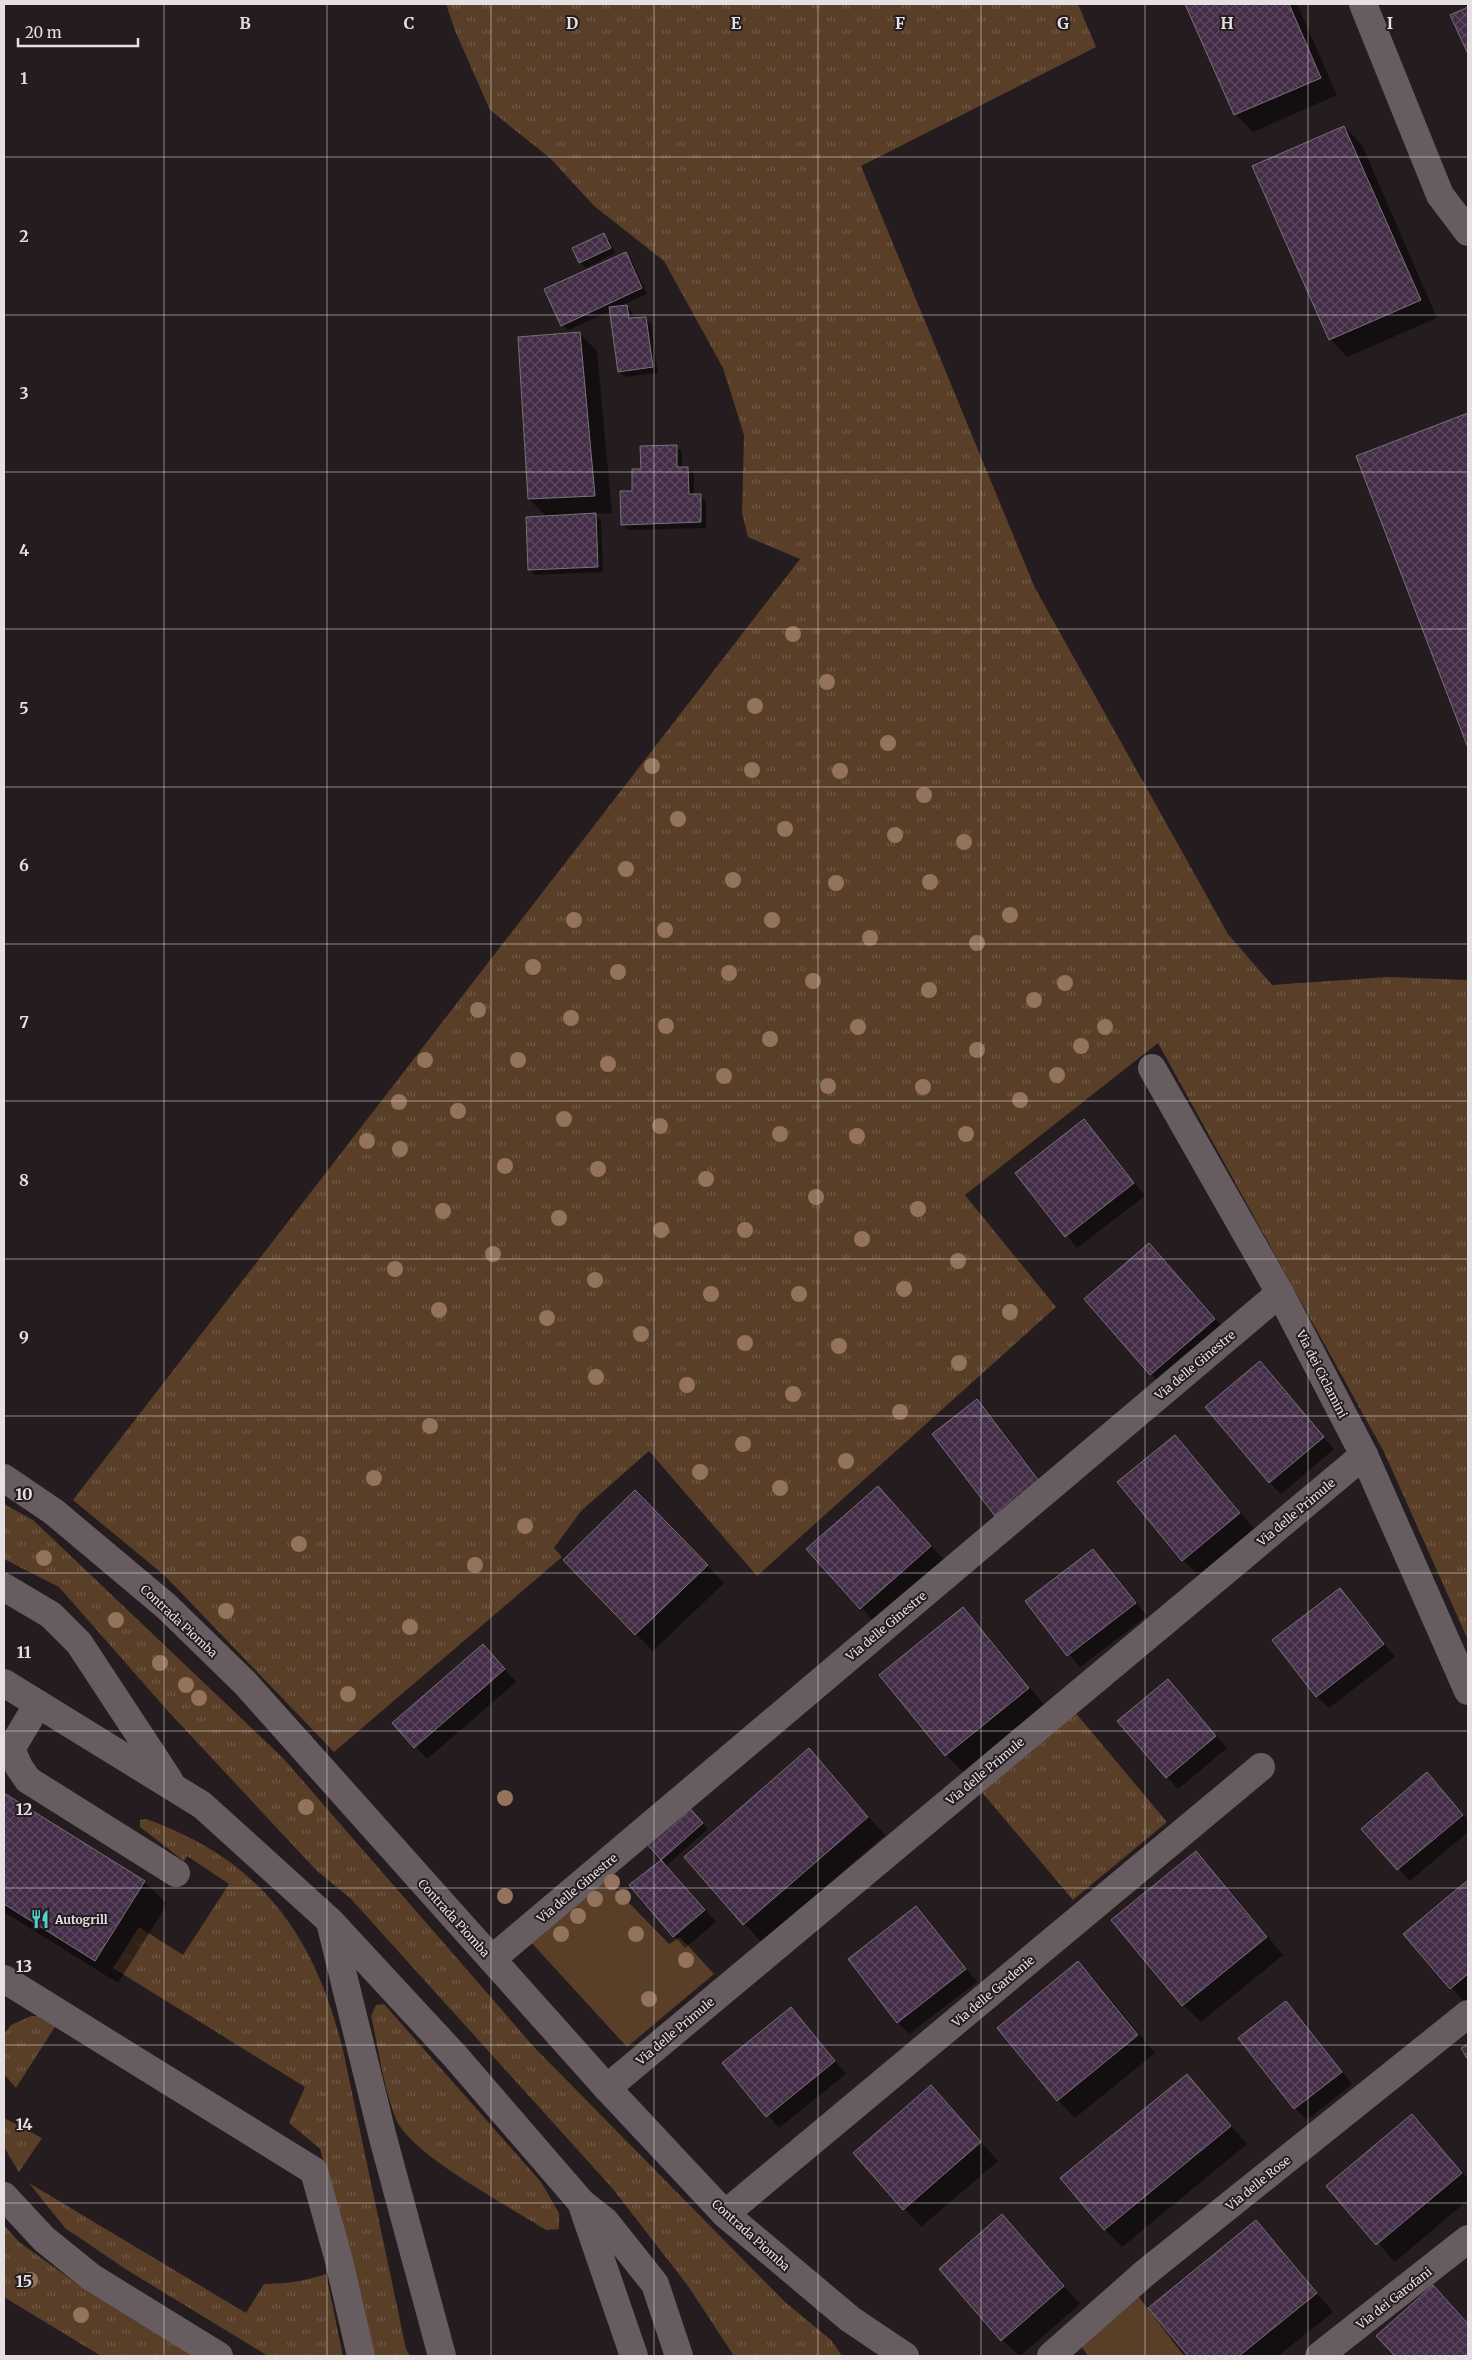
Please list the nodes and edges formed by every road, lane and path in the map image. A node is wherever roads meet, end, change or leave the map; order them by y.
1 (1363, 4) edge
2 (1468, 232) edge
3 (1152, 1068) dead end
4 (1280, 1293) junction
5 (1364, 1455) junction
6 (4, 1478) edge
7 (4, 1587) edge
8 (4, 1684) edge
9 (1468, 1691) edge
10 (38, 1704) junction
11 (1261, 1767) dead end
12 (172, 1786) junction
13 (176, 1873) dead end
14 (330, 1921) junction
15 (492, 1960) junction
16 (4, 1979) edge
17 (1468, 2014) edge
18 (607, 2088) junction
19 (4, 2196) edge
20 (581, 2202) junction
21 (725, 2214) junction
22 (1468, 2239) edge
23 (219, 2356) edge
24 (361, 2356) edge
25 (442, 2356) edge
26 (634, 2356) edge
27 (679, 2356) edge
28 (905, 2356) edge
29 (1051, 2356) edge
30 (1319, 2356) edge

1 - 2 street
3 - 4 street, Via dei Ciclamini
4 - 5 street, Via dei Ciclamini
4 - 15 street, Via delle Ginestre
5 - 9 street, Via dei Ciclamini
5 - 18 street, Via delle Primule
6 - 15 street, Contrada Piomba
7 - 12 street
8 - 10 street
10 - 12 street
10 - 13 street
11 - 21 street, Via delle Gardenie
12 - 14 street
14 - 20 street
14 - 25 street
15 - 18 street, Contrada Piomba
16 - 24 street
17 - 29 street, Via delle Rose
18 - 21 street, Contrada Piomba
19 - 23 street
20 - 26 street
20 - 27 street
21 - 28 street, Contrada Piomba
22 - 30 street, Via dei Garofani

